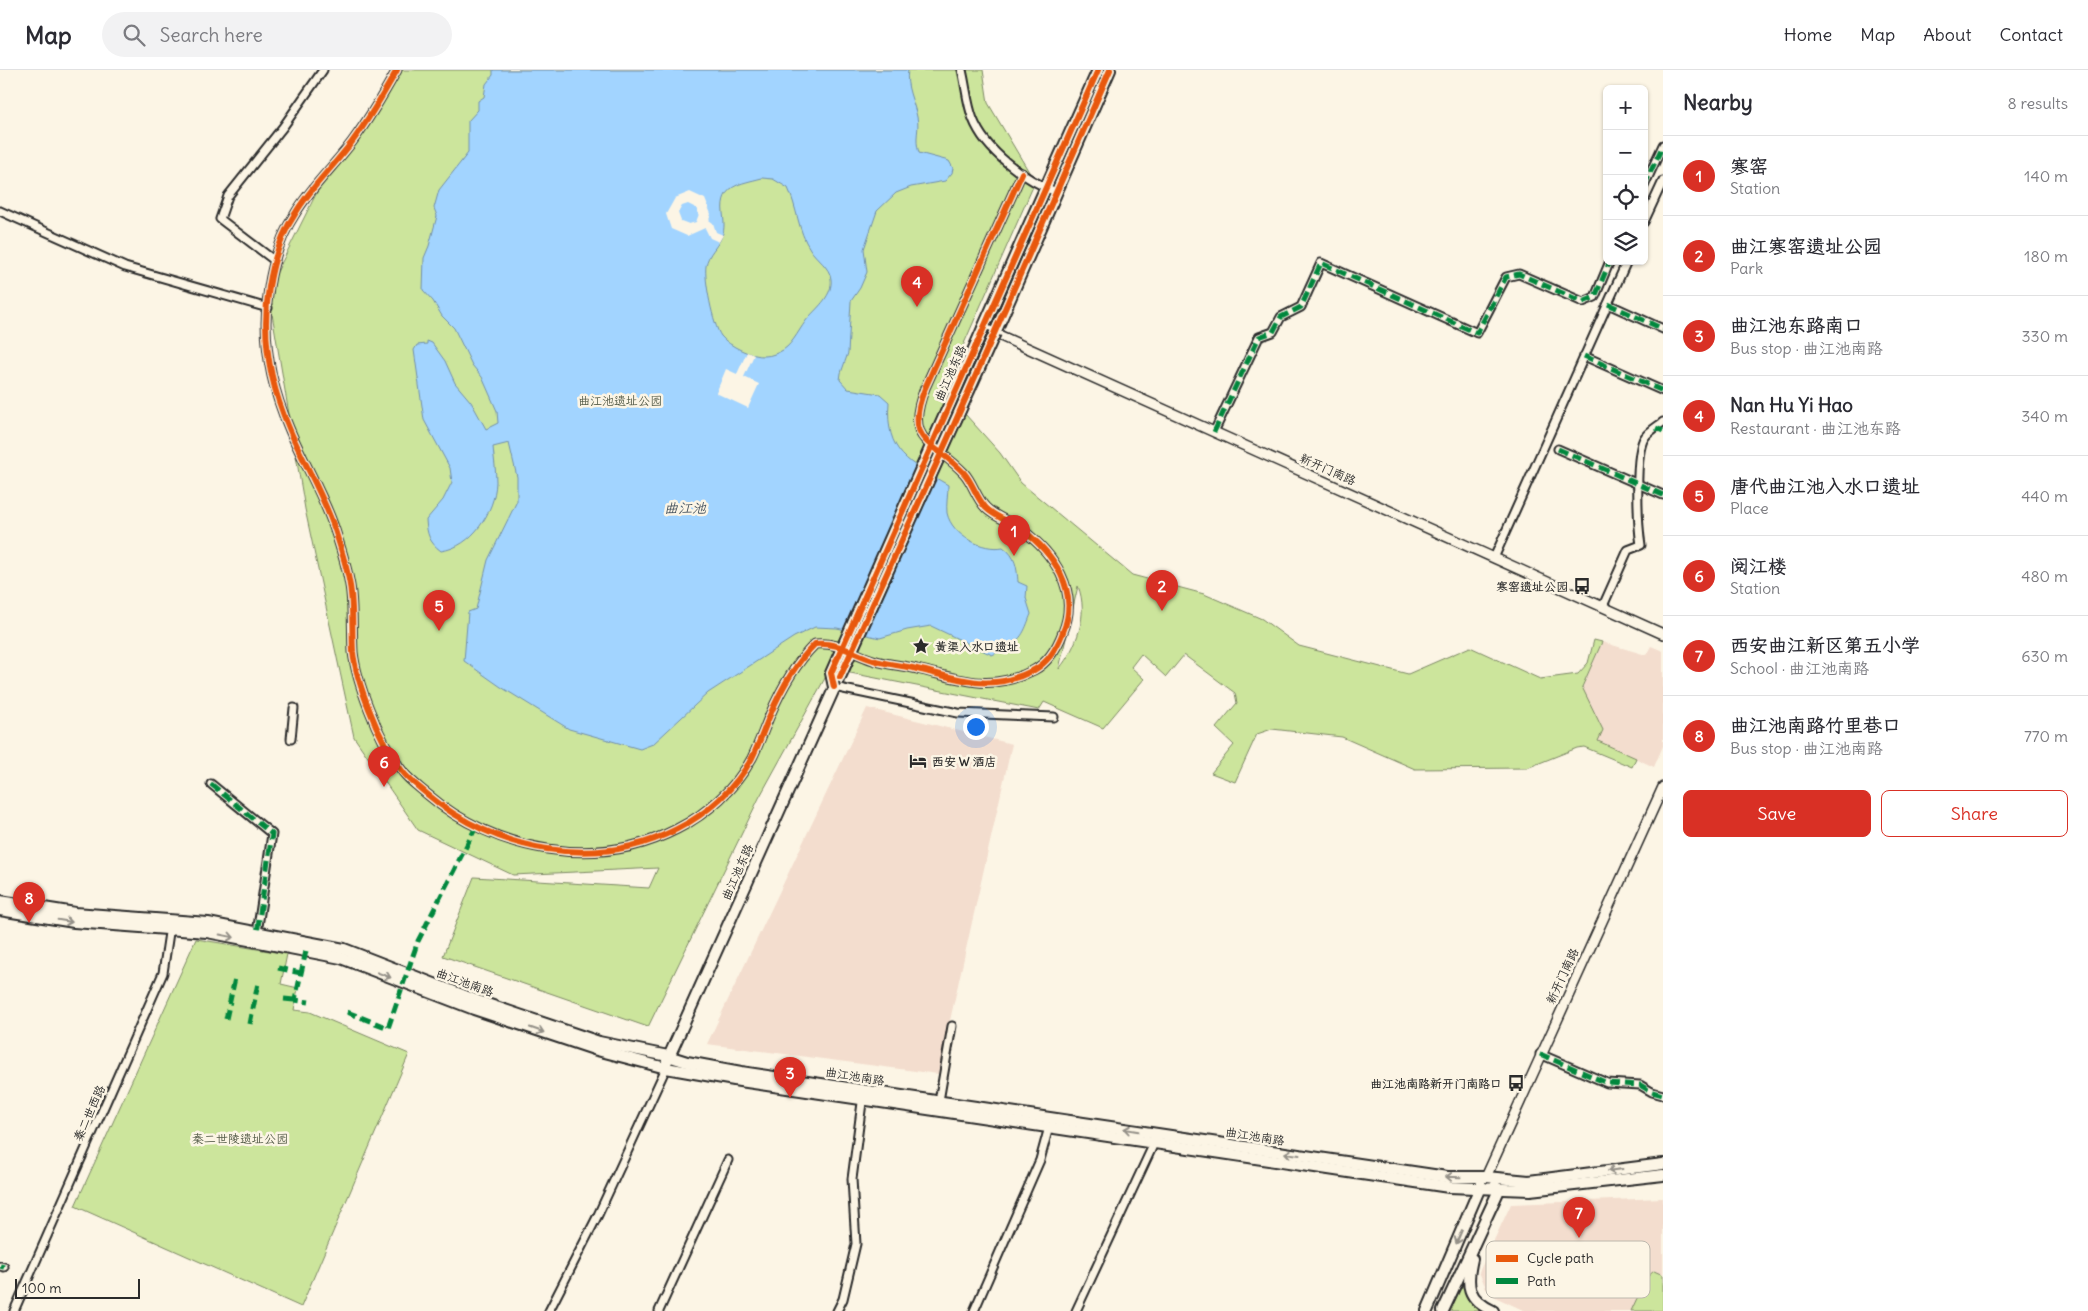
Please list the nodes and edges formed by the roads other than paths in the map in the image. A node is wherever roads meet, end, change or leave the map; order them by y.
1 (323, 70) edge
2 (397, 70) edge
3 (962, 70) edge
4 (1098, 70) edge
5 (1110, 70) edge
6 (1663, 145) edge
7 (1022, 173) junction
8 (1648, 177) edge
9 (1663, 181) edge
10 (1045, 188) junction
11 (1056, 192) junction
12 (0, 211) edge
13 (1645, 220) edge
14 (275, 261) junction
15 (1608, 265) edge
16 (1625, 265) edge
17 (1608, 304) junction
18 (268, 308) junction
19 (983, 328) junction
20 (1663, 329) edge
21 (995, 333) junction
22 (1584, 356) junction
23 (1663, 391) edge
24 (1663, 422) edge
25 (1659, 430) edge
26 (1214, 432) junction
27 (1558, 448) dead end
28 (1639, 484) junction
29 (1663, 494) edge
30 (1494, 558) junction
31 (1603, 606) junction
32 (1663, 634) edge
33 (834, 687) junction
34 (294, 708) dead end
35 (1054, 717) dead end
36 (291, 739) dead end
37 (211, 784) dead end
38 (1663, 787) edge
39 (0, 901) edge
40 (0, 910) edge
41 (170, 926) junction
42 (257, 933) junction
43 (952, 1026) dead end
44 (1540, 1054) junction
45 (668, 1056) junction
46 (666, 1068) junction
47 (863, 1095) junction
48 (1663, 1095) edge
49 (939, 1101) junction
50 (1049, 1127) junction
51 (1156, 1138) junction
52 (728, 1160) dead end
53 (1663, 1164) edge
54 (1663, 1175) edge
55 (1486, 1177) junction
56 (1479, 1189) junction
57 (1499, 1190) junction
58 (1476, 1240) junction
59 (14, 1311) edge
60 (549, 1311) edge
61 (659, 1311) edge
62 (837, 1311) edge
63 (974, 1311) edge
64 (1076, 1311) edge
65 (1427, 1311) edge
66 (1444, 1311) edge
67 (1493, 1311) edge

1 - 14 street
2 - 14 street
3 - 7 street
4 - 10 main road, 曲江池东路
5 - 11 main road, 曲江池东路
6 - 8 street
7 - 10 street
7 - 18 street
9 - 13 street
10 - 11 street
10 - 19 main road, 曲江池东路
11 - 21 main road, 曲江池东路
12 - 18 street
14 - 18 street
15 - 26 street
16 - 17 street
17 - 20 street
17 - 22 street
19 - 21 street, 新开门南路
19 - 33 main road, 曲江池东路, bridge
21 - 26 street, 新开门南路
21 - 33 main road, 曲江池东路, bridge
22 - 23 street
22 - 30 street
24 - 25 street
25 - 28 street
26 - 30 street, 新开门南路
27 - 28 street
28 - 29 street
28 - 31 street
30 - 31 street, 新开门南路
31 - 32 street, 新开门南路
33 - 35 street
33 - 45 main road, 曲江池东路
34 - 36 street
37 - 42 street
38 - 44 street, 新开门南路
39 - 41 main road, 曲江池南路
40 -> 41 main road, 曲江池南路
41 - 42 main road, 曲江池南路
41 -> 46 main road, 曲江池南路
41 - 59 street, 秦二世西路
42 - 45 main road, 曲江池南路
43 - 49 street
44 - 48 street
44 - 55 street, 新开门南路
45 - 46 main road, 曲江池东路
45 - 47 main road, 曲江池南路
46 - 47 main road, 曲江池南路
46 - 60 street
47 - 49 main road, 曲江池南路
47 - 50 main road, 曲江池南路
47 - 62 street
51 -> 49 main road, 曲江池南路
50 - 51 main road, 曲江池南路
50 - 63 street
55 -> 51 main road, 曲江池南路
51 - 56 main road, 曲江池南路
51 - 64 street
52 - 61 street
53 -> 55 main road, 曲江池南路
54 - 57 main road, 曲江池南路
55 - 56 main road
55 - 57 main road
56 - 57 main road, 曲江池南路
56 -> 65 main road
57 - 58 main road
58 - 66 main road
58 - 67 main road

